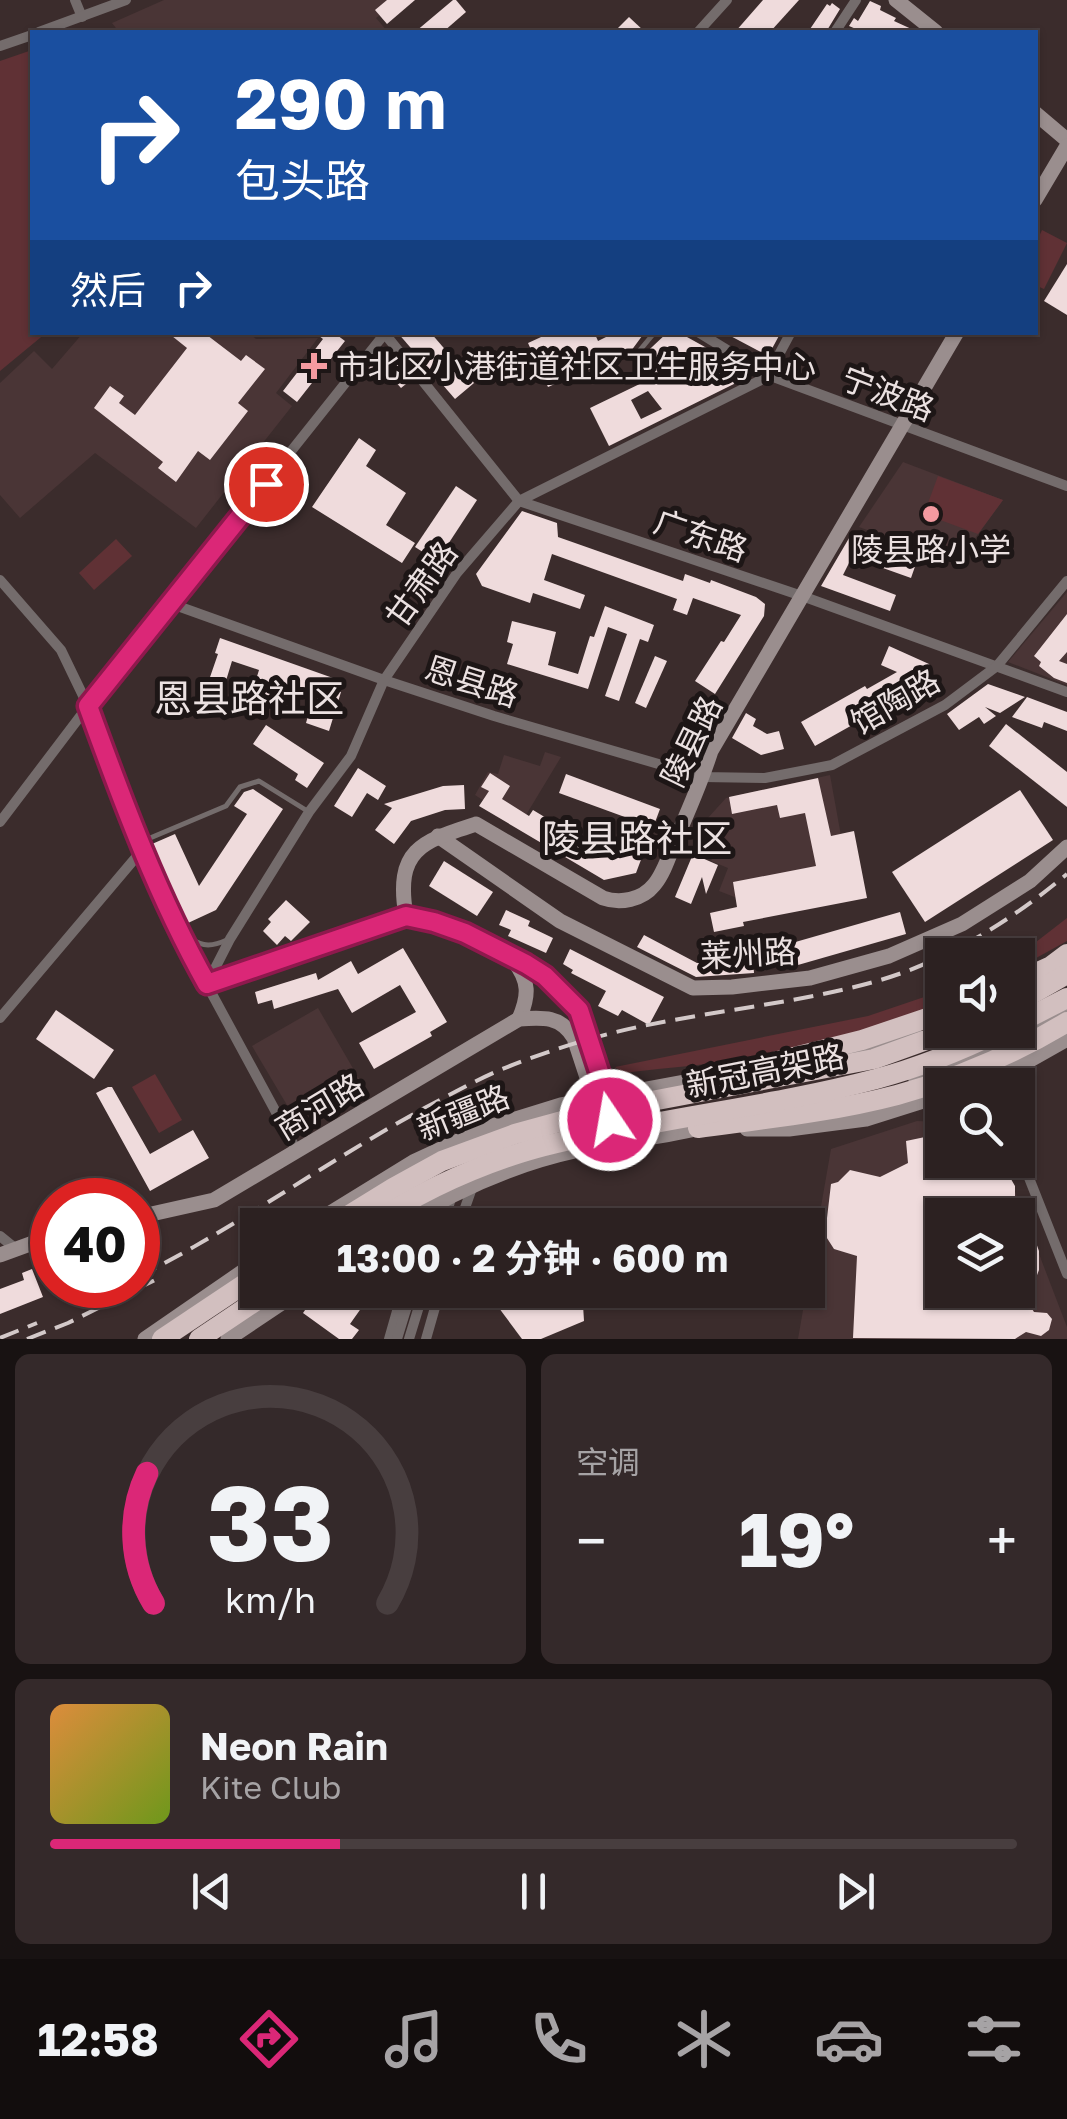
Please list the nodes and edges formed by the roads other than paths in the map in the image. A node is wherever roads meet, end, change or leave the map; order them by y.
1 (75, 0) edge
2 (126, 0) edge
3 (727, 0) edge
4 (856, 0) edge
5 (896, 0) edge
6 (82, 18) junction
7 (48, 30) edge
8 (700, 30) edge
9 (836, 30) edge
10 (934, 30) edge
11 (30, 36) edge
12 (0, 46) edge
13 (1038, 117) edge
14 (1067, 143) edge
15 (1038, 195) edge
16 (383, 335) edge
17 (387, 335) edge
18 (652, 335) edge
19 (703, 335) edge
20 (788, 335) edge
21 (954, 335) edge
22 (635, 356) dead end
23 (768, 375) junction
24 (902, 426) junction
25 (1067, 486) edge
26 (519, 500) junction
27 (0, 580) edge
28 (1067, 581) edge
29 (802, 596) junction
30 (172, 604) junction
31 (996, 666) junction
32 (384, 680) junction
33 (1067, 692) edge
34 (88, 706) junction
35 (703, 777) junction
36 (5, 804) edge
37 (309, 812) junction
38 (0, 822) edge
39 (438, 836) junction
40 (142, 845) junction
41 (1067, 847) edge
42 (406, 916) junction
43 (180, 932) junction
44 (230, 938) junction
45 (508, 953) junction
46 (1067, 954) edge
47 (1067, 971) edge
48 (1035, 973) edge
49 (207, 984) junction
50 (1035, 986) edge
51 (1035, 991) edge
52 (1067, 998) edge
53 (1035, 1014) edge
54 (0, 1018) edge
55 (925, 1018) edge
56 (519, 1019) junction
57 (1066, 1024) edge
58 (925, 1031) edge
59 (925, 1041) edge
60 (966, 1048) edge
61 (1016, 1068) edge
62 (734, 1072) junction
63 (600, 1098) junction
64 (925, 1100) edge
65 (698, 1128) junction
66 (612, 1144) junction
67 (297, 1152) junction
68 (1029, 1178) edge
69 (473, 1185) junction
70 (452, 1195) junction
71 (338, 1208) edge
72 (361, 1208) edge
73 (396, 1208) edge
74 (437, 1208) edge
75 (448, 1208) edge
76 (465, 1208) edge
77 (160, 1212) edge
78 (0, 1236) edge
79 (8, 1252) edge
80 (240, 1274) edge
81 (1067, 1274) edge
82 (240, 1287) edge
83 (245, 1308) edge
84 (274, 1308) edge
85 (398, 1308) edge
86 (406, 1308) edge
87 (418, 1308) edge
88 (435, 1308) edge
89 (146, 1339) edge
90 (162, 1339) edge
91 (199, 1339) edge
92 (228, 1339) edge
93 (389, 1339) edge
94 (397, 1339) edge
95 (409, 1339) edge
96 (426, 1339) edge

1 - 6 street
2 - 6 street
3 - 8 street
4 - 9 street
5 - 10 street
6 - 7 street
11 - 12 street
13 - 14 street
14 - 15 street
16 - 30 street
17 - 26 street
18 - 22 lane
19 - 23 street, 宁波路
20 - 23 street
21 - 24 street, 陵县路
23 - 24 street, 宁波路
23 - 26 street, 甘肃路
24 - 25 street, 宁波路
24 - 29 street, 陵县路
26 - 29 street, 广东路
26 - 32 street, 甘肃路
27 - 34 street
28 - 31 street, 馆陶路
29 - 31 street, 广东路
29 - 35 street, 陵县路
30 - 32 street, 恩县路
30 - 34 street
31 - 33 street, 广东路
31 - 35 street, 馆陶路
32 - 35 street, 恩县路
32 - 37 street, 甘肃路
34 - 36 street
34 - 40 street
35 - 39 street, 陵县路
36 - 38 street
37 - 40 lane
37 - 44 street, 甘肃路
39 - 41 street, 莱州路
39 - 42 street
40 - 43 street
40 - 54 street
42 - 45 street
42 - 49 street
43 - 44 lane
43 - 49 street
44 - 49 street, 甘肃路
45 - 56 street
45 - 63 street
46 - 48 highway
47 - 50 street
47 - 51 highway
49 - 67 street
52 - 53 highway
55 - 62 highway
56 - 63 street
56 - 67 street, 商河路
57 - 61 street
57 - 65 highway
58 - 62 street, 新疆路
59 - 72 highway, 新冠高架路, bridge
60 - 73 highway, 新冠高架路, bridge
62 - 63 street, 新疆路
63 - 66 street
63 - 71 street, 新疆路
64 - 65 street
65 - 66 street
66 - 69 street
67 - 77 street, 商河路
68 - 81 street
69 - 70 street
69 - 76 street
70 - 74 street
70 - 75 street
78 - 79 street
80 - 89 street
82 - 90 highway
83 - 91 highway
84 - 92 street
85 - 93 street
86 - 94 street
87 - 95 street
88 - 96 street

